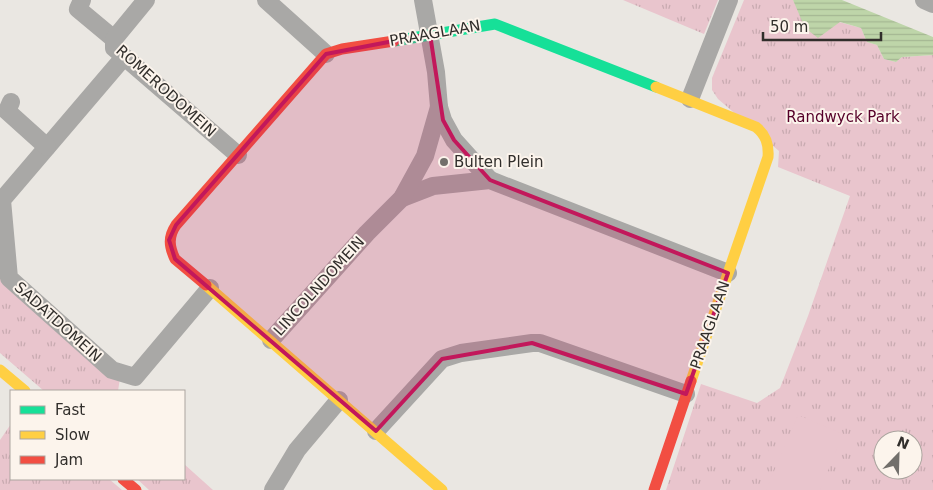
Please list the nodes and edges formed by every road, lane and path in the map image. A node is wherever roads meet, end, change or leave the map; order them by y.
1 (82, 0) edge
2 (146, 0) edge
3 (266, 0) edge
4 (423, 0) edge
5 (730, 0) edge
6 (924, 0) edge
7 (933, 4) edge
8 (430, 34) junction
9 (114, 39) junction
10 (326, 54) junction
11 (124, 57) junction
12 (690, 99) junction
13 (11, 102) dead end
14 (439, 107) junction
15 (47, 147) junction
16 (238, 155) junction
17 (490, 180) junction
18 (402, 198) junction
19 (1, 200) edge
20 (728, 273) junction
21 (210, 288) junction
22 (271, 340) junction
23 (0, 370) edge
24 (24, 390) edge
25 (686, 394) junction
26 (339, 400) junction
27 (376, 431) junction
28 (124, 480) edge
29 (136, 490) edge
30 (273, 490) edge
31 (442, 490) edge
32 (654, 490) edge

1 - 9 street
2 - 9 street, ROMERODOMEIN
3 - 10 street
4 - 8 street
5 - 12 street
6 - 7 street
8 - 10 street, PRAAGLAAN
8 - 12 street, PRAAGLAAN
8 - 14 street
9 - 11 street, ROMERODOMEIN
10 - 16 street
11 - 15 street, SADATDOMEIN
11 - 16 street, ROMERODOMEIN
12 - 20 street, PRAAGLAAN
13 - 15 street
14 - 17 street
14 - 18 street
15 - 19 street, SADATDOMEIN
16 - 21 street
17 - 18 street
17 - 20 street
18 - 22 street, LINCOLNDOMEIN
19 - 21 street, SADATDOMEIN
20 - 25 street, PRAAGLAAN
21 - 22 street
22 - 26 street
23 - 24 street
25 - 27 street
25 - 32 street, PRAAGLAAN
26 - 27 street
26 - 30 street
27 - 31 street
28 - 29 street

